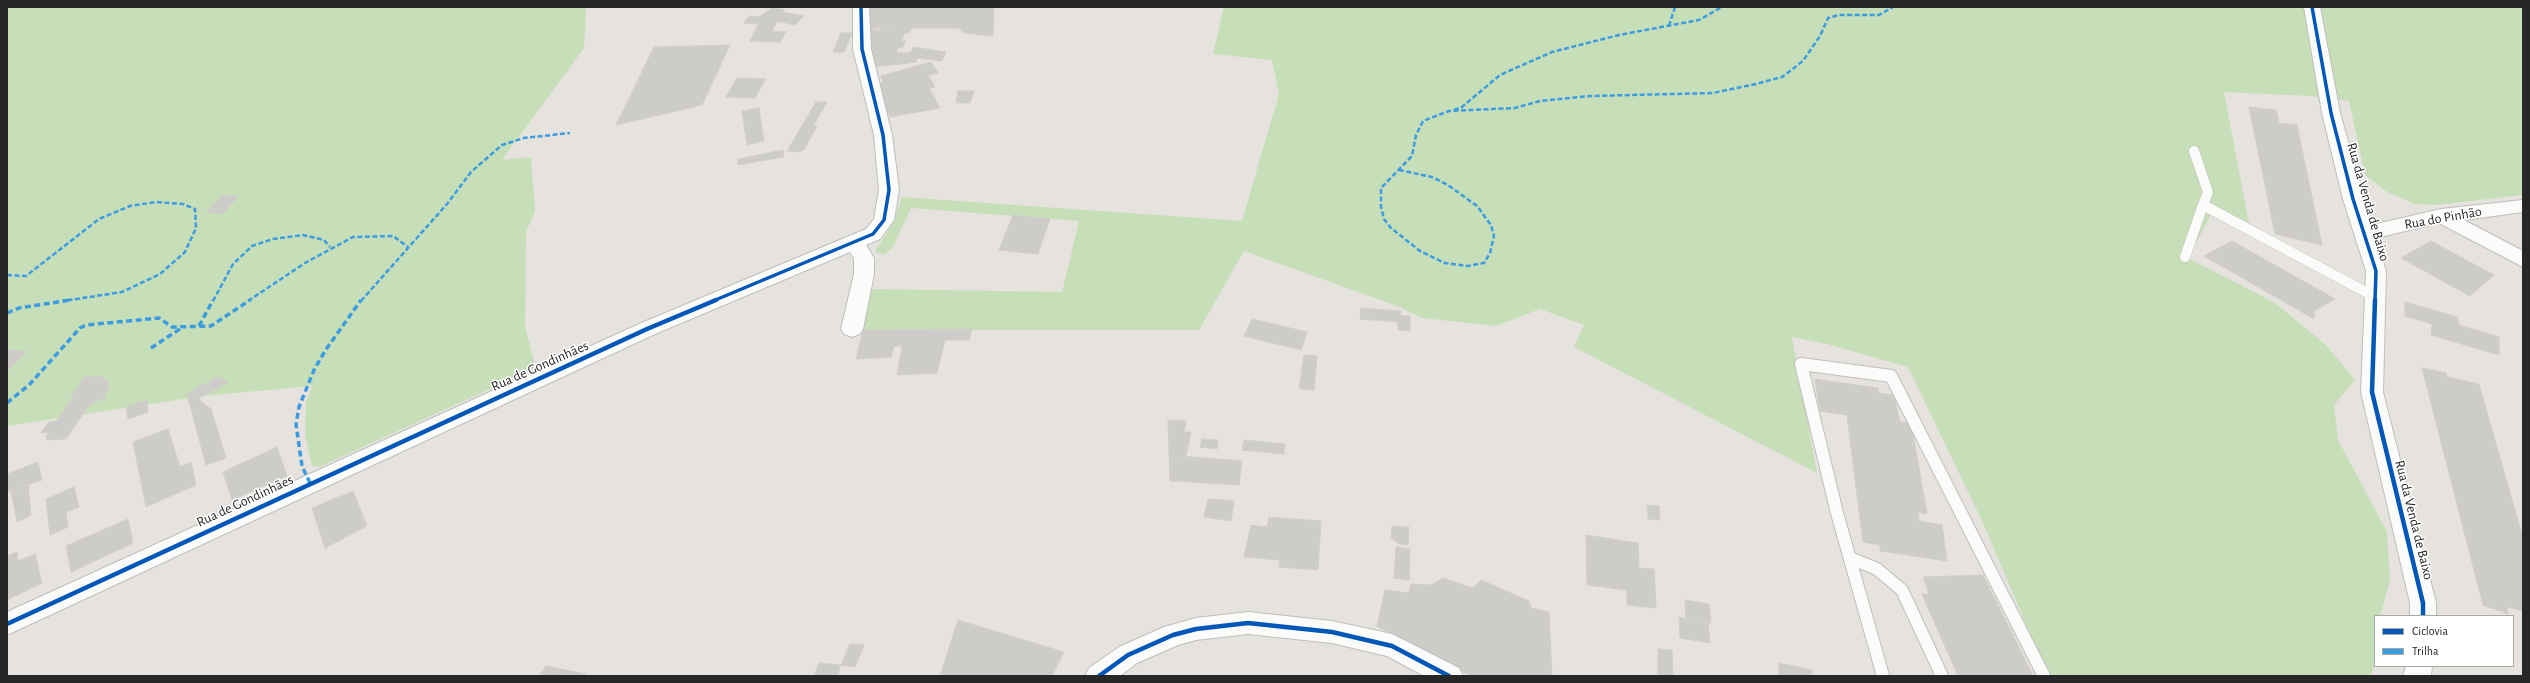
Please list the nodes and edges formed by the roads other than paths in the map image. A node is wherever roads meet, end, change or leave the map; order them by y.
1 (861, 7) edge
2 (2312, 7) edge
3 (2194, 151) dead end
4 (2203, 205) junction
5 (2523, 206) edge
6 (2441, 216) junction
7 (2364, 234) junction
8 (855, 243) junction
9 (2185, 257) dead end
10 (2523, 260) edge
11 (2376, 298) junction
12 (852, 329) dead end
13 (1850, 558) junction
14 (2423, 615) edge
15 (7, 624) edge
16 (1099, 676) edge
17 (1449, 676) edge
18 (1883, 676) edge
19 (1942, 676) edge
20 (2044, 676) edge

1 - 8 street, Rua de Gondinhães
2 - 7 street, Rua da Venda de Baixo
3 - 4 lane
4 - 9 lane
4 - 11 lane
5 - 6 street, Rua do Pinhão
6 - 7 street, Rua do Pinhão
6 - 10 street
7 - 11 street, Rua da Venda de Baixo
8 - 12 street
8 - 15 street, Rua de Gondinhães
11 - 14 street, Rua da Venda de Baixo
13 - 18 lane
13 - 19 lane
13 - 20 lane
16 - 17 street

